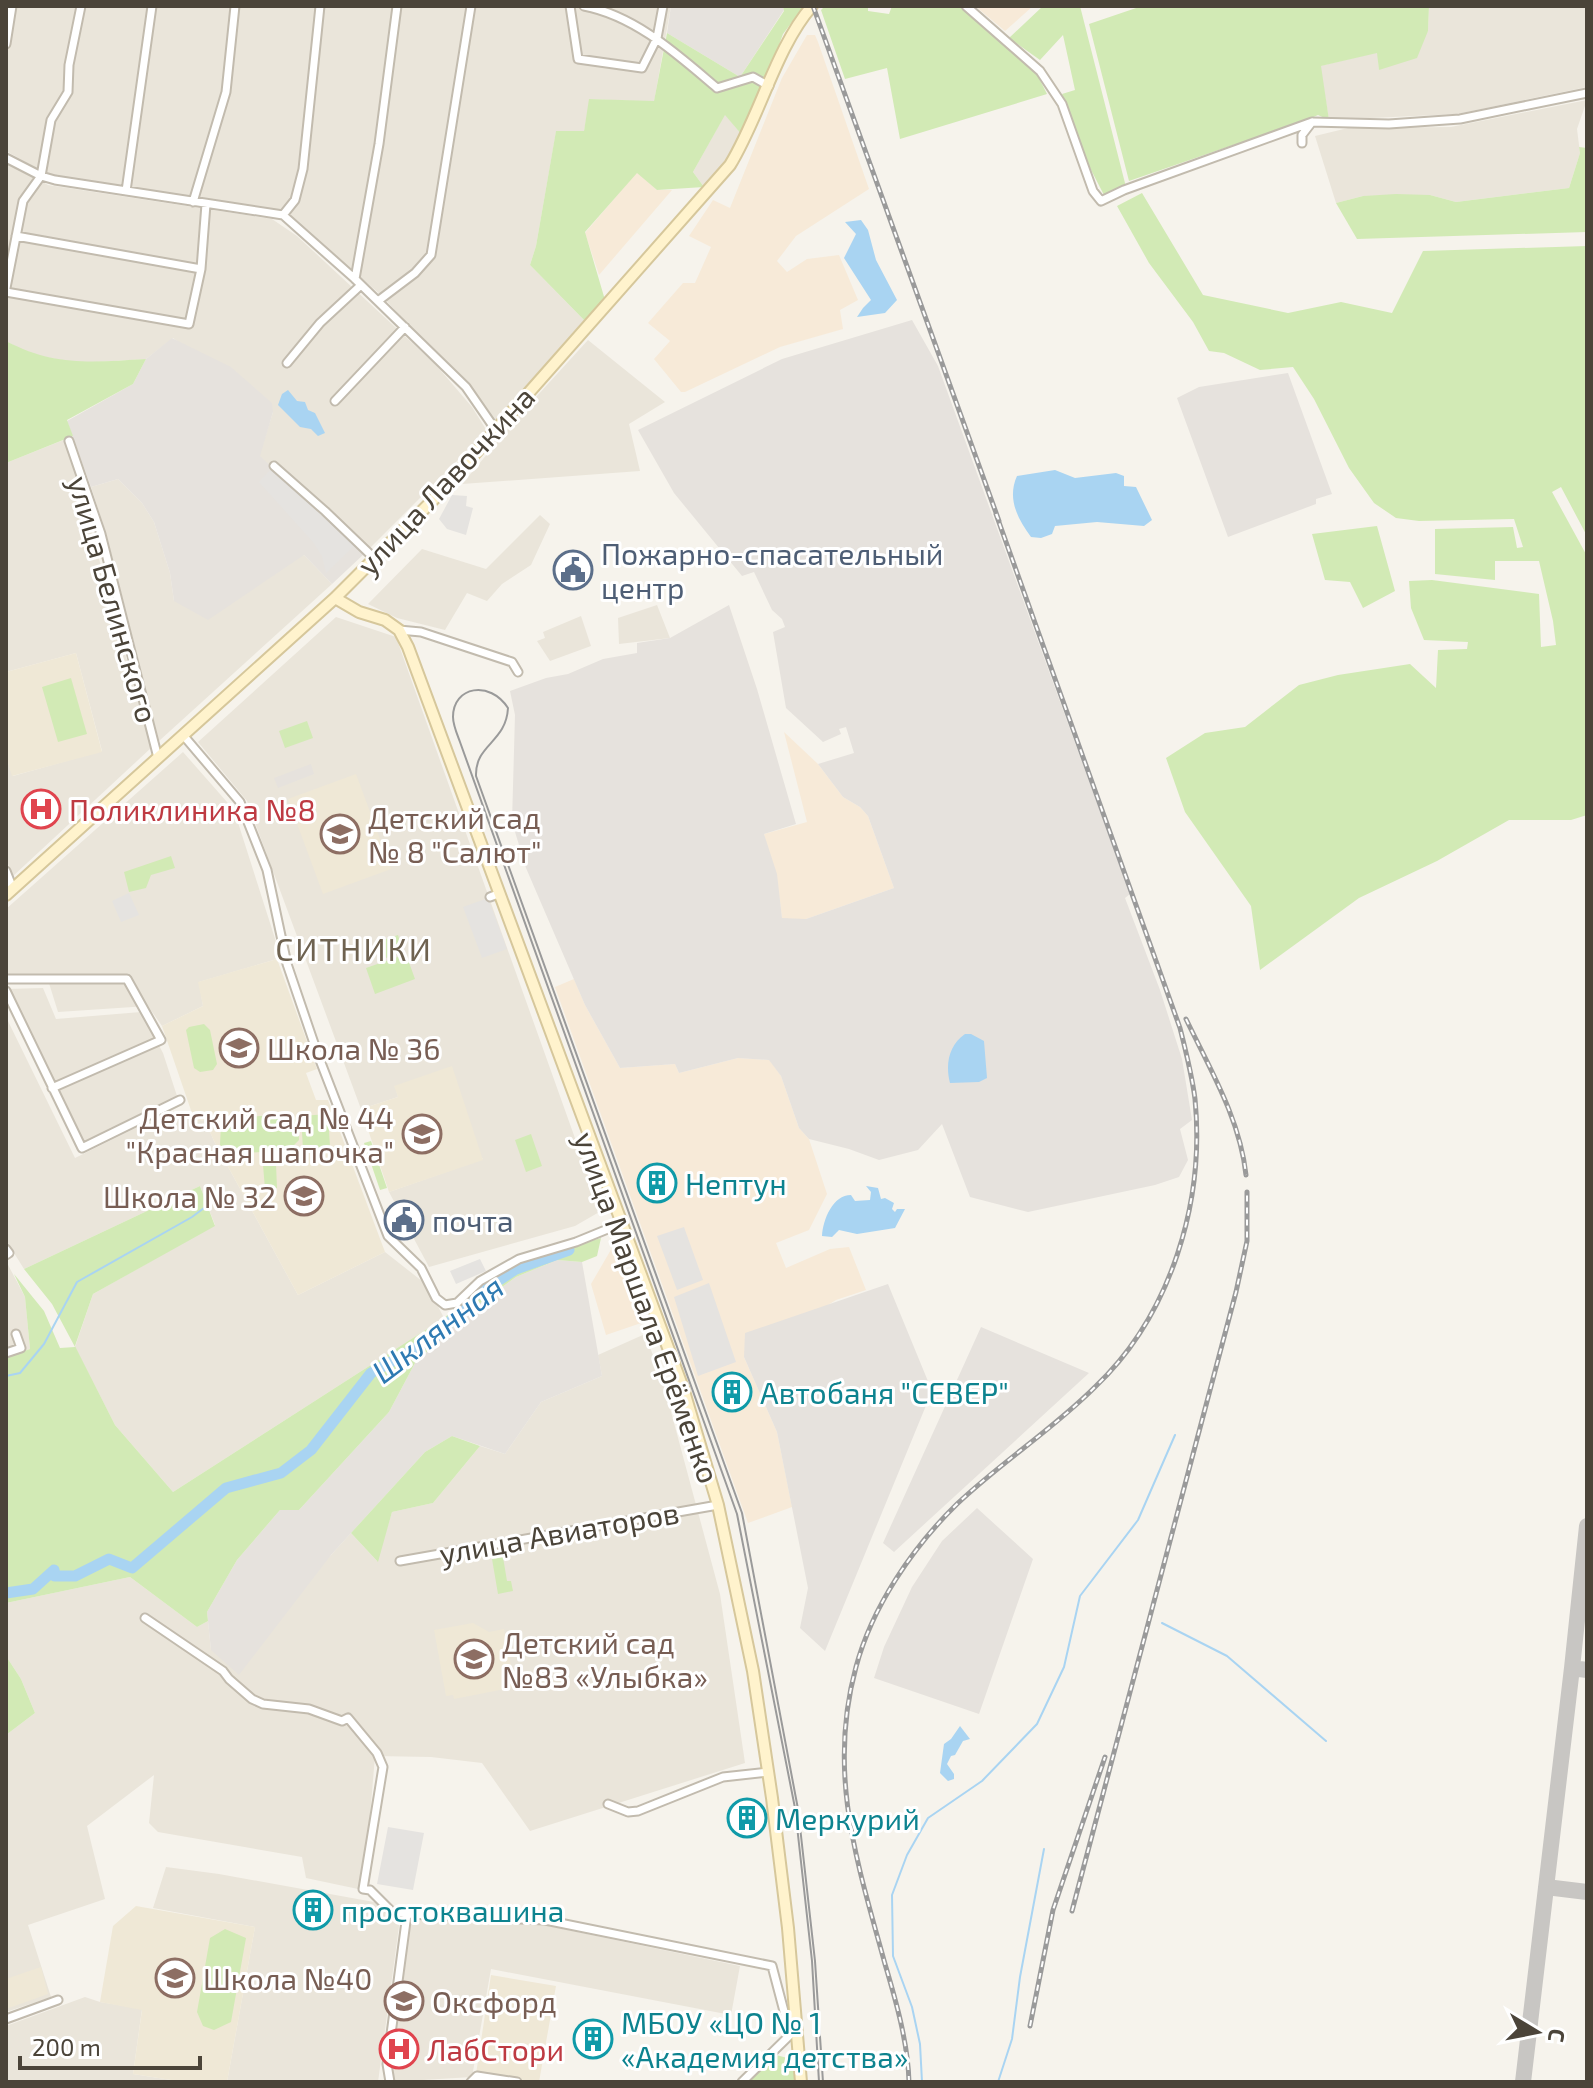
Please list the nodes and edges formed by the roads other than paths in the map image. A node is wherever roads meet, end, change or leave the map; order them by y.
1 (12, 6) edge
2 (81, 6) edge
3 (152, 6) edge
4 (235, 6) edge
5 (320, 6) edge
6 (397, 6) edge
7 (471, 6) edge
8 (570, 6) edge
9 (584, 6) edge
10 (663, 6) edge
11 (812, 6) edge
12 (966, 6) edge
13 (602, 8) edge
14 (657, 38) junction
15 (6, 44) edge
16 (769, 86) junction
17 (1587, 93) edge
18 (1312, 122) junction
19 (1302, 143) dead end
20 (6, 158) edge
21 (41, 176) junction
22 (126, 191) junction
23 (193, 202) junction
24 (206, 204) junction
25 (283, 215) junction
26 (16, 236) junction
27 (201, 269) junction
28 (358, 282) junction
29 (6, 290) edge
30 (378, 301) junction
31 (405, 327) junction
32 (287, 363) dead end
33 (335, 401) dead end
34 (495, 429) junction
35 (69, 441) dead end
36 (274, 466) dead end
37 (374, 558) junction
38 (335, 598) junction
39 (399, 630) junction
40 (518, 672) dead end
41 (183, 735) junction
42 (158, 758) junction
43 (6, 871) edge
44 (9, 892) edge
45 (6, 979) edge
46 (6, 991) edge
47 (52, 1088) junction
48 (180, 1100) dead end
49 (620, 1224) junction
50 (16, 1334) dead end
51 (6, 1353) edge
52 (718, 1505) junction
53 (400, 1561) dead end
54 (145, 1618) dead end
55 (768, 1772) junction
56 (608, 1804) dead end
57 (407, 1914) junction
58 (58, 2000) dead end
59 (6, 2019) edge
60 (794, 2034) junction
61 (390, 2082) edge
62 (471, 2082) edge
63 (517, 2082) edge
64 (742, 2082) edge
65 (801, 2082) edge

1 - 15 street
2 - 21 street
3 - 22 street
4 - 23 street
5 - 25 street
6 - 28 street
7 - 30 street
8 - 14 street
9 - 13 street
10 - 14 street
11 - 16 main road, улица Лавочкина
12 - 18 street
13 - 14 street
14 - 16 street
16 - 34 main road, улица Лавочкина
17 - 18 street
18 - 19 street
20 - 21 street
21 - 22 street
21 - 26 street
22 - 23 street
23 - 24 street
24 - 25 street
24 - 27 street
25 - 28 street
26 - 27 street
26 - 29 street
27 - 29 street
28 - 30 street
28 - 32 street
30 - 31 street
31 - 33 street
31 - 34 street
34 - 37 main road, улица Лавочкина
35 - 42 street, улица Белинского
36 - 37 street
37 - 38 main road, улица Лавочкина
38 - 39 main road
38 - 41 main road, улица Лавочкина
39 - 40 street
39 - 49 main road, улица Маршала Ерёменко
41 - 42 main road, улица Лавочкина
41 - 49 street
42 - 44 main road, улица Лавочкина
43 - 44 street
45 - 47 street
46 - 47 street
47 - 48 street
49 - 52 main road, улица Маршала Ерёменко
50 - 51 street
52 - 53 street, улица Авиаторов
52 - 55 main road, улица Маршала Ерёменко
54 - 57 street
55 - 56 street
55 - 60 main road, улица Маршала Ерёменко
57 - 60 street
57 - 61 street
58 - 59 street
60 - 64 street
60 - 65 main road, улица Маршала Ерёменко
62 - 63 street

